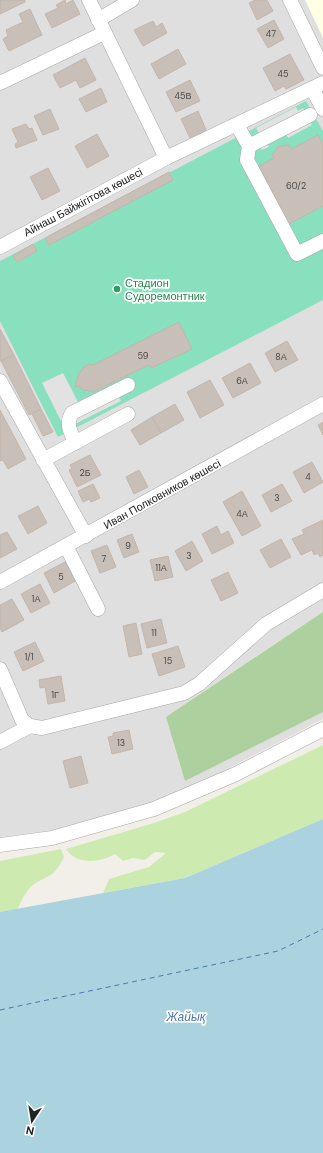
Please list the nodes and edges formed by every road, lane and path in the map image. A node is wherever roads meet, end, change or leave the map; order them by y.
1 (89, 0) edge
2 (132, 0) edge
3 (290, 0) edge
4 (98, 20) junction
5 (104, 33) junction
6 (323, 68) edge
7 (0, 83) edge
8 (318, 86) edge
9 (323, 109) edge
10 (310, 115) dead end
11 (238, 125) junction
12 (248, 146) junction
13 (166, 158) junction
14 (323, 241) edge
15 (0, 247) edge
16 (0, 381) edge
17 (128, 385) dead end
18 (323, 404) edge
19 (128, 414) dead end
20 (75, 442) junction
21 (43, 460) junction
22 (86, 536) junction
23 (66, 546) junction
24 (0, 582) edge
25 (323, 590) edge
26 (98, 608) dead end
27 (0, 670) edge
28 (30, 726) junction
29 (323, 729) edge
30 (0, 742) edge
31 (0, 845) edge

1 - 4 street
2 - 4 street
3 - 6 street
4 - 5 street
5 - 7 street
5 - 13 street
8 - 9 street
8 - 11 street, Айнаш Байжігітова көшесі
10 - 12 street
11 - 12 street
11 - 13 street, Айнаш Байжігітова көшесі
12 - 14 street
13 - 15 street, Айнаш Байжігітова көшесі
16 - 21 street
17 - 20 street
18 - 22 street, Иван Полковников көшесі
19 - 20 street
20 - 21 street
21 - 22 street
22 - 23 street, Иван Полковников көшесі
23 - 24 street, Иван Полковников көшесі
23 - 26 street
25 - 28 street
27 - 28 street
28 - 30 street
29 - 31 street

